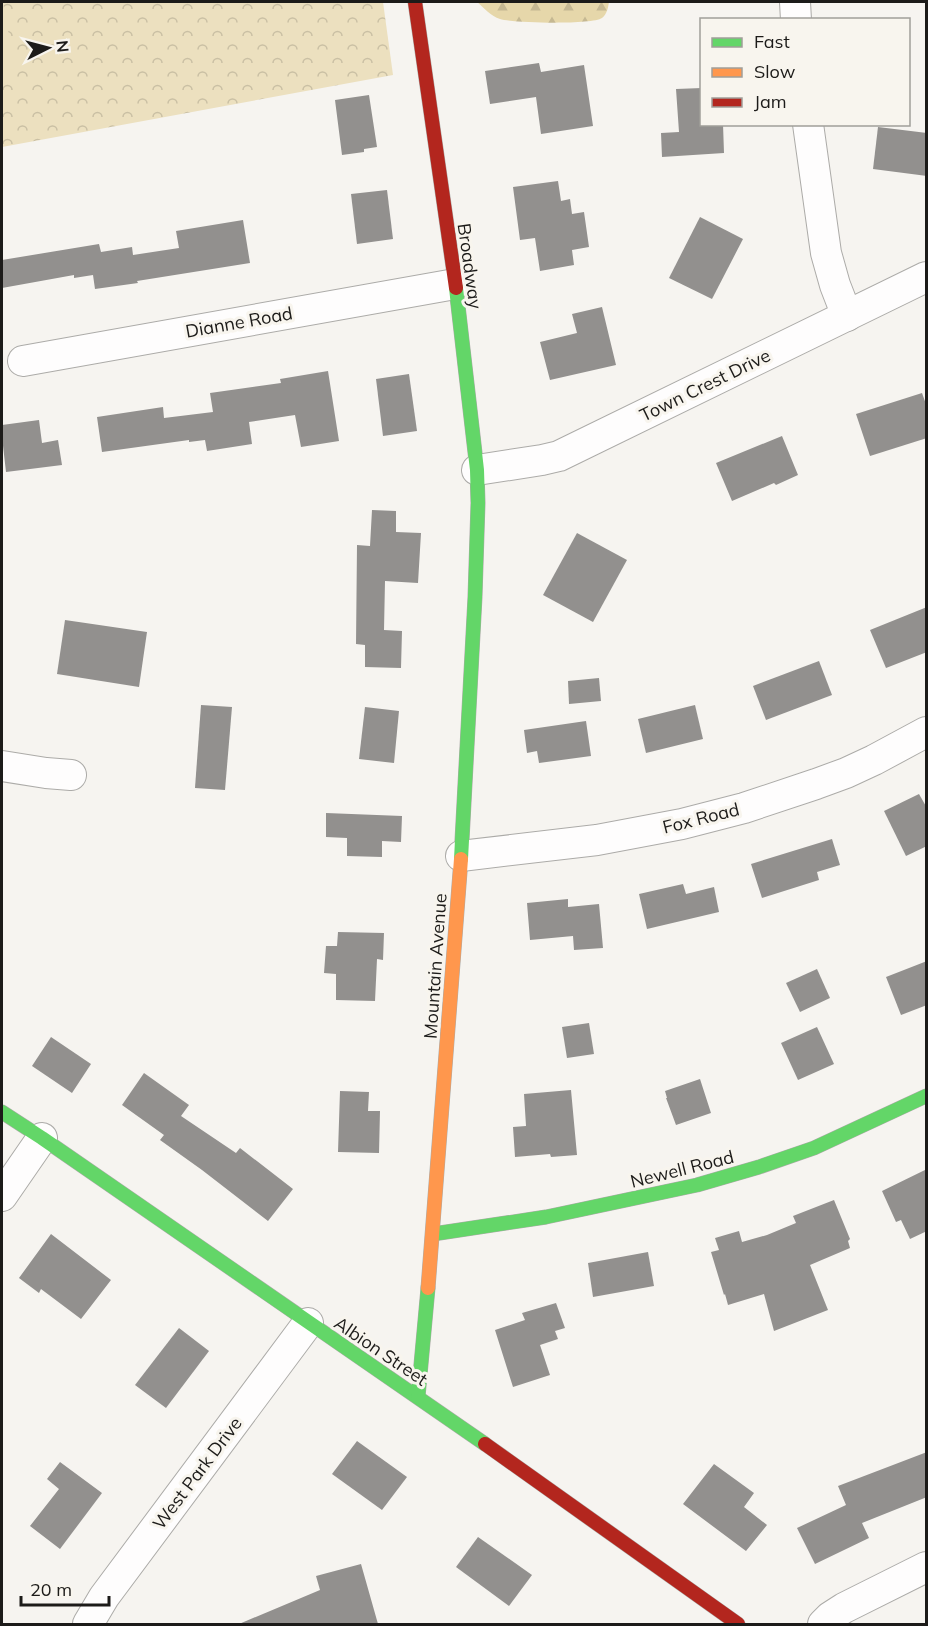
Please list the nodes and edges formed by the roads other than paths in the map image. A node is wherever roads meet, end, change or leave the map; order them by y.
1 (415, 2) edge
2 (795, 2) edge
3 (796, 18) edge
4 (808, 126) edge
5 (927, 277) edge
6 (455, 284) junction
7 (847, 316) junction
8 (23, 361) dead end
9 (477, 470) junction
10 (477, 537) joint
11 (927, 732) edge
12 (2, 766) edge
13 (71, 775) dead end
14 (461, 856) junction
15 (927, 1096) edge
16 (2, 1112) edge
17 (42, 1138) junction
18 (2, 1196) edge
19 (433, 1234) junction
20 (308, 1323) junction
21 (418, 1398) junction
22 (927, 1568) edge
23 (88, 1624) edge
24 (738, 1624) edge
25 (823, 1624) edge

1 - 6 main road, Broadway
2 - 3 street
4 - 7 street
5 - 7 street, Town Crest Drive
6 - 8 street, Dianne Road
6 - 9 main road, Broadway
7 - 9 street, Town Crest Drive
9 - 10 main road, Broadway
10 - 14 main road, Mountain Avenue
11 - 14 street, Fox Road
12 - 13 street
14 - 19 main road, Mountain Avenue
15 - 19 main road, Newell Road
16 - 17 main road, Albion Street
17 - 18 street
17 - 20 main road, Albion Street
19 - 21 main road, Mountain Avenue
20 - 21 main road, Albion Street
20 - 23 street, West Park Drive
21 - 24 main road, Albion Street
22 - 25 street

